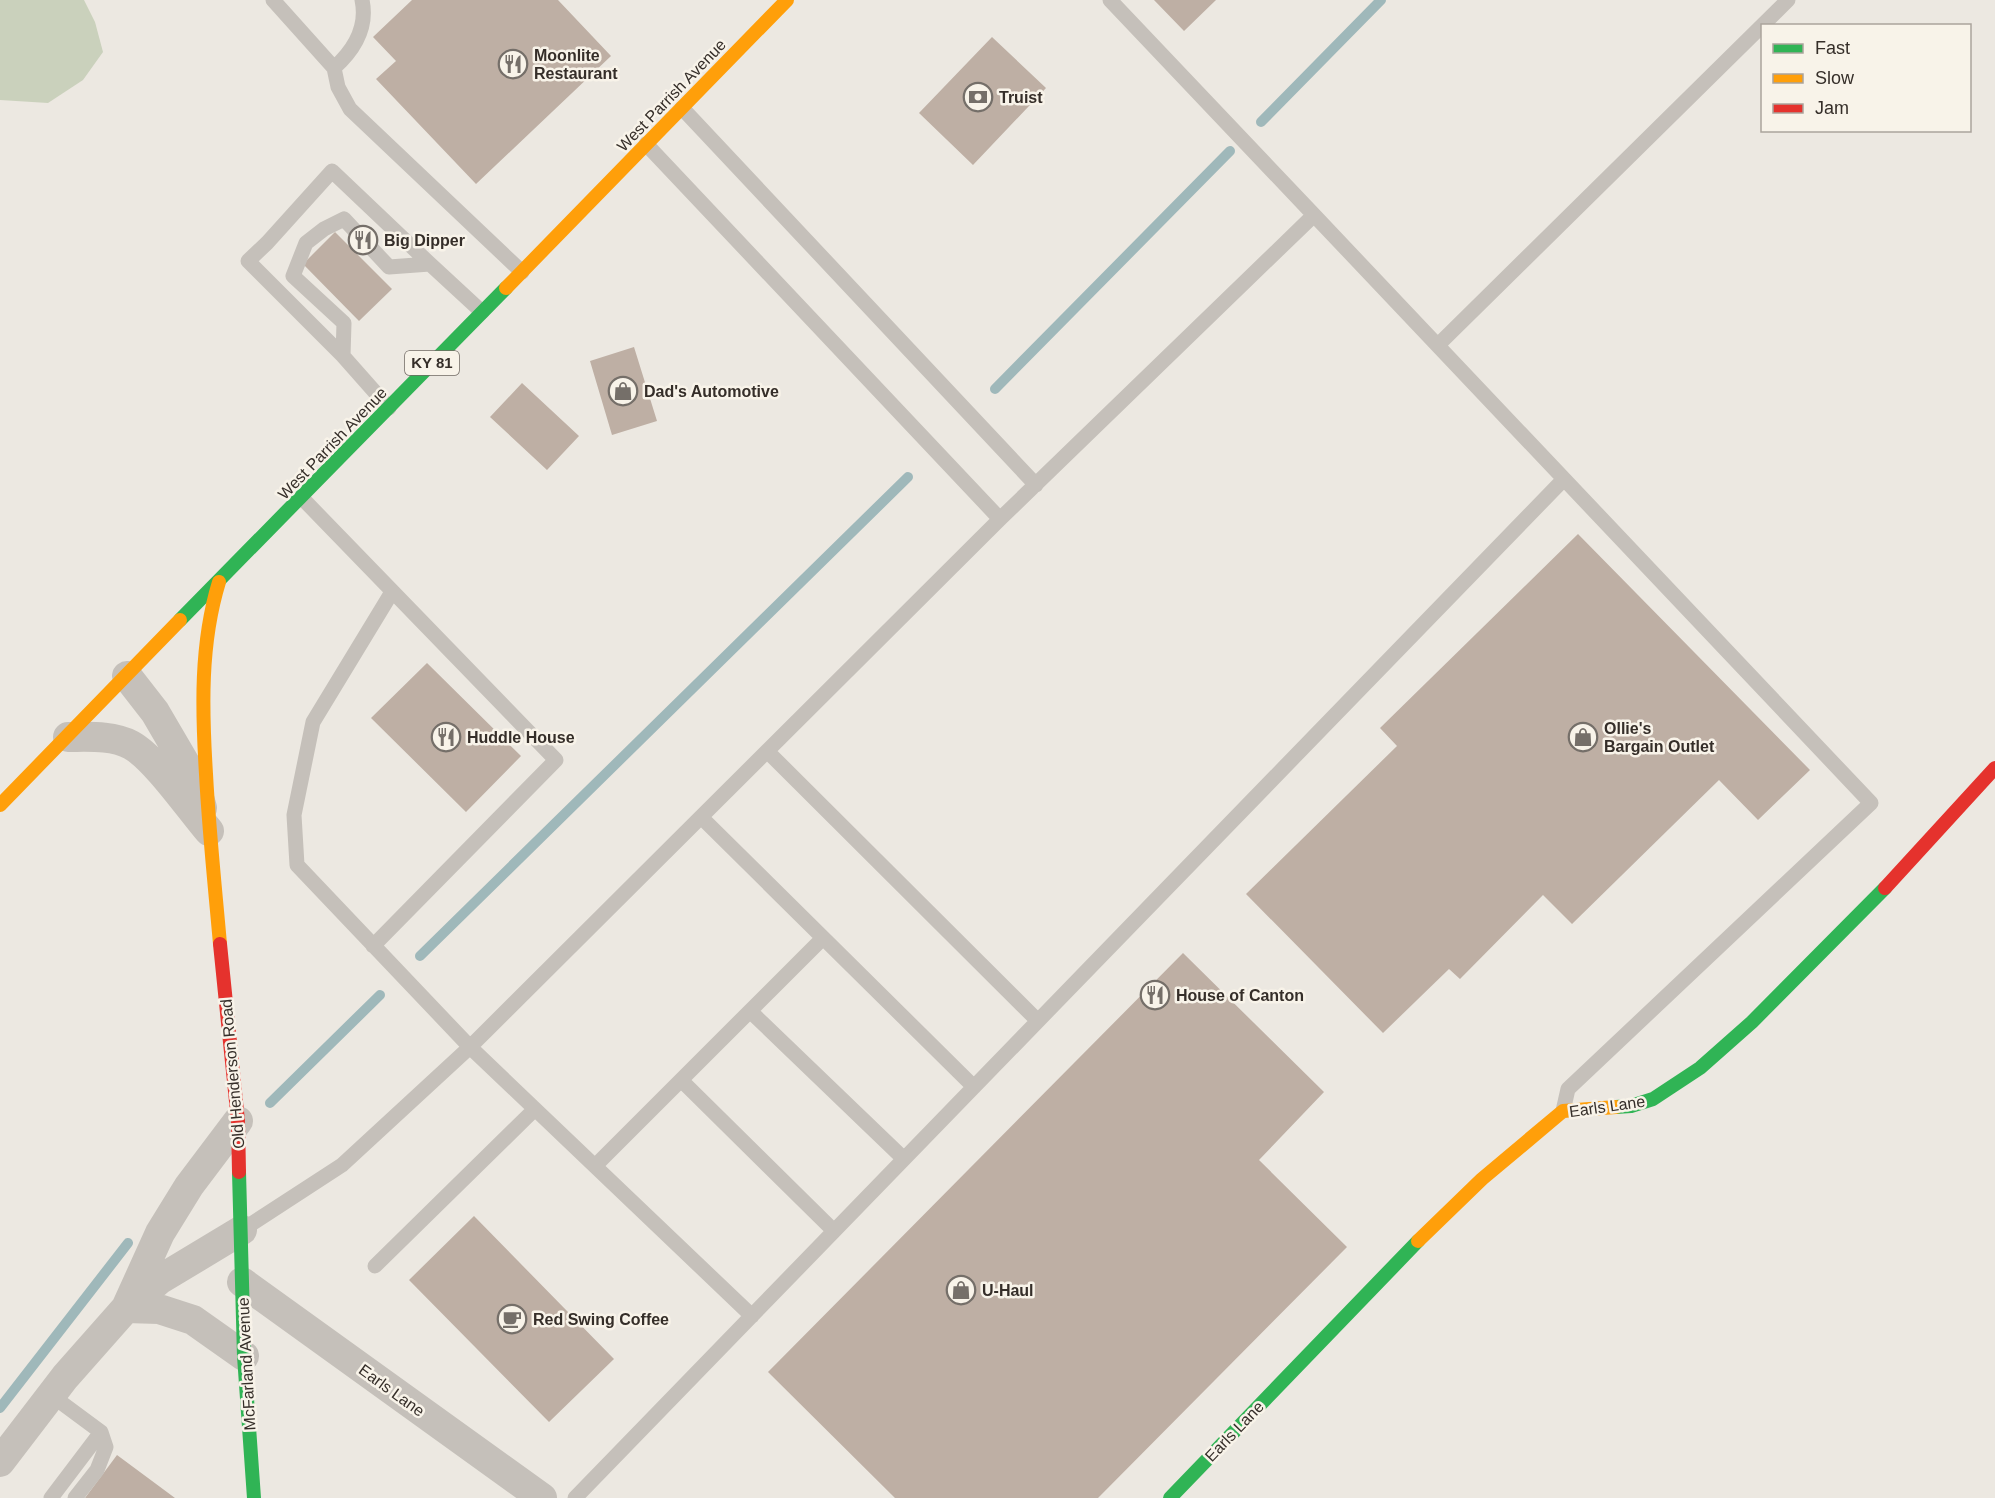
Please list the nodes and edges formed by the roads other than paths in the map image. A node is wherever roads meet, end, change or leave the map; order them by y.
1 (273, 0) edge
2 (362, 0) edge
3 (787, 0) edge
4 (1110, 0) edge
5 (1788, 0) edge
6 (1764, 24) edge
7 (1761, 27) edge
8 (334, 68) junction
9 (682, 108) junction
10 (646, 144) junction
11 (1314, 214) junction
12 (430, 264) junction
13 (522, 272) junction
14 (483, 312) junction
15 (1438, 345) junction
16 (343, 356) junction
17 (389, 408) junction
18 (1564, 479) junction
19 (1036, 485) junction
20 (302, 498) junction
21 (1000, 519) junction
22 (219, 582) junction
23 (393, 592) junction
24 (127, 676) junction
25 (68, 737) junction
26 (767, 751) junction
27 (1995, 768) edge
28 (0, 805) edge
29 (701, 818) junction
30 (209, 831) junction
31 (823, 938) junction
32 (373, 946) junction
33 (750, 1011) junction
34 (1038, 1021) junction
35 (470, 1047) junction
36 (681, 1080) junction
37 (974, 1087) junction
38 (535, 1109) junction
39 (1563, 1111) junction
40 (238, 1121) junction
41 (904, 1159) junction
42 (595, 1166) junction
43 (242, 1230) junction
44 (834, 1231) junction
45 (375, 1266) dead end
46 (242, 1282) junction
47 (126, 1308) junction
48 (752, 1316) junction
49 (244, 1356) junction
50 (51, 1395) junction
51 (101, 1432) junction
52 (0, 1462) edge
53 (51, 1498) edge
54 (75, 1498) edge
55 (254, 1498) edge
56 (542, 1498) edge
57 (576, 1498) edge
58 (1170, 1498) edge

1 - 8 lane
2 - 8 lane
3 - 9 street, West Parrish Avenue / KY 81
4 - 11 lane
5 - 6 lane
7 - 15 lane
8 - 13 lane
9 - 10 street, West Parrish Avenue / KY 81
9 - 19 lane
10 - 13 street, West Parrish Avenue / KY 81
10 - 21 lane
11 - 15 lane
11 - 19 lane
12 - 14 lane
12 - 16 lane
12 - 16 lane
13 - 14 street, West Parrish Avenue / KY 81
14 - 17 street, West Parrish Avenue / KY 81
15 - 18 lane
16 - 17 lane
17 - 20 street, West Parrish Avenue / KY 81
18 - 34 lane
18 - 39 lane
19 - 21 lane
20 - 22 street, West Parrish Avenue / KY 81
20 - 23 lane
21 - 26 lane
22 - 24 street, West Parrish Avenue / KY 81
22 - 30 street, Old Henderson Road
23 - 32 lane
23 - 32 lane
24 - 25 street, West Parrish Avenue / KY 81
24 - 30 street
25 - 28 street, West Parrish Avenue / KY 81
25 - 30 street
26 - 29 lane
26 - 34 lane
27 - 39 street, Earls Lane
29 - 31 lane
29 - 35 lane
30 - 40 street, Old Henderson Road
31 - 33 lane
31 - 37 lane
32 - 35 lane
33 - 36 lane
33 - 41 lane
34 - 37 lane
35 - 38 lane
35 - 43 lane
36 - 42 lane
36 - 44 lane
37 - 41 lane
38 - 42 lane
38 - 45 lane
39 - 58 street, Earls Lane
40 - 43 street, Old Henderson Road
40 - 47 street
41 - 44 lane
42 - 48 lane
43 - 46 street, McFarland Avenue
43 - 47 street
44 - 48 lane
46 - 49 street, McFarland Avenue
46 - 56 street, Earls Lane
47 - 49 street
47 - 50 street
48 - 57 lane
49 - 55 street, McFarland Avenue
50 - 51 lane
50 - 52 street
51 - 53 lane
51 - 54 lane

